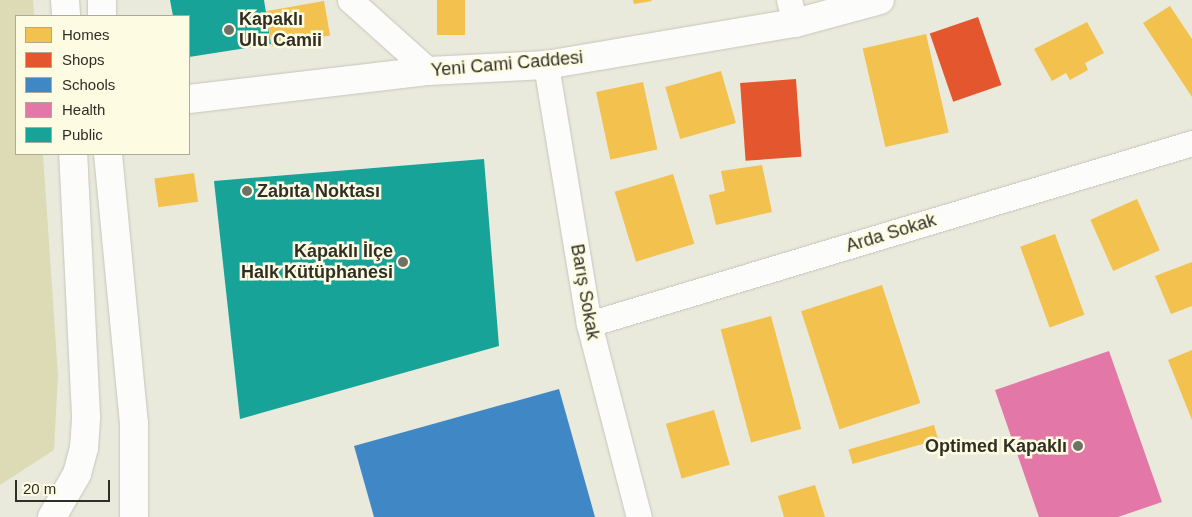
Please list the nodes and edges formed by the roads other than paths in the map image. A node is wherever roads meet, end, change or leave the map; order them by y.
1 (65, 0) edge
2 (102, 0) edge
3 (350, 0) edge
4 (880, 0) edge
5 (792, 11) edge
6 (66, 15) edge
7 (102, 15) edge
8 (546, 65) junction
9 (429, 71) junction
10 (190, 99) edge
11 (1192, 143) edge
12 (73, 155) edge
13 (108, 155) edge
14 (589, 324) junction
15 (52, 517) edge
16 (134, 517) edge
17 (638, 517) edge

1 - 6 main road
2 - 7 main road
3 - 9 street
4 - 5 main road, Yeni Cami Caddesi
5 - 8 main road, Yeni Cami Caddesi
8 - 9 main road, Yeni Cami Caddesi
8 - 14 street, Barış Sokak
9 - 10 main road, Yeni Cami Caddesi
11 - 14 street, Arda Sokak
12 - 15 main road
13 - 16 main road
14 - 17 street, Barış Sokak

